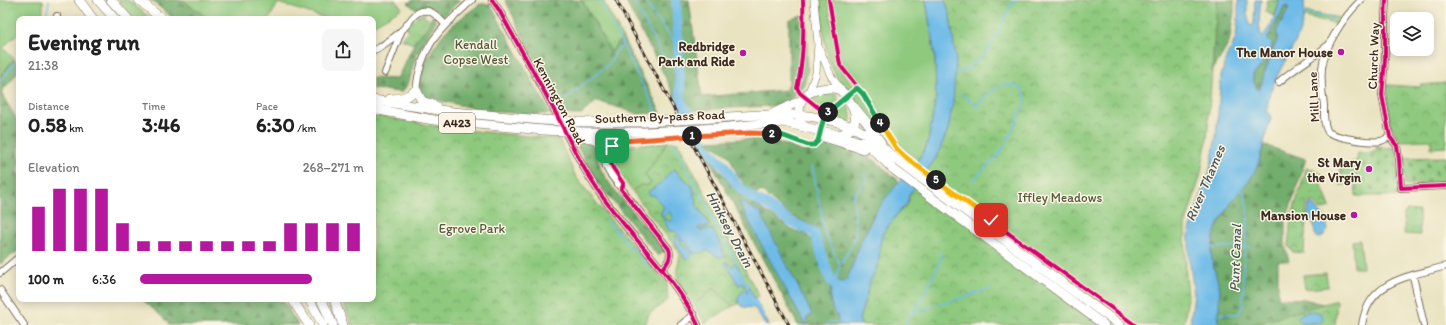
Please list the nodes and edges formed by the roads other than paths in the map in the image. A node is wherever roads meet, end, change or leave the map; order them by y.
1 (78, 0) edge
2 (98, 0) edge
3 (111, 0) edge
4 (139, 0) edge
5 (472, 0) edge
6 (492, 0) edge
7 (814, 0) edge
8 (1361, 0) edge
9 (1386, 0) edge
10 (91, 16) edge
11 (112, 16) edge
12 (125, 16) edge
13 (158, 16) edge
14 (445, 24) junction
15 (402, 30) junction
16 (818, 44) junction
17 (1328, 45) junction
18 (376, 49) edge
19 (385, 73) dead end
20 (1280, 82) dead end
21 (416, 90) junction
22 (842, 91) junction
23 (809, 92) junction
24 (376, 99) edge
25 (376, 99) edge
26 (800, 101) junction
27 (852, 104) junction
28 (376, 110) edge
29 (452, 112) junction
30 (799, 114) junction
31 (767, 119) junction
32 (805, 126) junction
33 (852, 127) junction
34 (647, 132) junction
35 (814, 132) junction
36 (584, 134) junction
37 (827, 135) junction
38 (838, 135) junction
39 (1390, 137) junction
40 (886, 150) junction
41 (603, 151) junction
42 (878, 156) junction
43 (1446, 186) edge
44 (16, 260) edge
45 (1446, 266) edge
46 (662, 270) junction
47 (0, 273) edge
48 (1413, 276) junction
49 (0, 290) edge
50 (294, 302) edge
51 (311, 302) edge
52 (322, 302) edge
53 (335, 302) edge
54 (694, 315) junction
55 (24, 325) edge
56 (309, 325) edge
57 (323, 325) edge
58 (333, 325) edge
59 (344, 325) edge
60 (681, 325) edge
61 (698, 325) edge
62 (1104, 325) edge
63 (1120, 325) edge
64 (1362, 325) edge
65 (1424, 325) edge

1 - 10 highway
2 - 11 highway
3 - 12 highway
4 - 13 highway
5 - 14 street
6 - 46 street, Kennington Road
7 - 16 main road
8 - 17 street, Mill Lane
9 - 39 street, Church Way
14 - 15 street
14 - 21 street
15 - 18 street
15 - 19 street
16 - 22 main road
16 - 23 main road
17 - 20 street, Mill Lane
17 - 39 street, Mill Lane
21 - 24 highway
21 - 29 highway
22 - 23 highway
22 - 27 highway, Southern By-pass Road
23 - 26 highway
25 - 29 highway, Southern By-pass Road / A423
26 - 30 highway
26 - 31 highway, Southern By-pass Road / A423
27 - 33 highway
27 - 40 highway, Southern By-pass Road / A423
28 - 36 highway, Southern By-pass Road / A423, bridge
29 - 31 highway, Southern By-pass Road / A423, bridge
30 - 31 highway, Southern By-pass Road / A423
30 - 32 highway
30 - 33 highway, Southern By-pass Road / A423
31 - 32 highway, Southern By-pass Road / A423
31 - 34 highway, Southern By-pass Road / A423, bridge
31 - 35 highway, A423
32 - 35 highway, Southern By-pass Road
33 - 38 highway
33 - 40 highway, Southern By-pass Road / A423
34 - 36 highway, Southern By-pass Road / A423
34 - 41 highway
35 - 37 highway
36 - 41 highway
37 - 38 highway
37 - 42 highway
38 - 42 highway
39 - 43 street, Church Way
40 - 63 highway, Southern By-pass Road / A423
41 - 46 street
42 - 62 highway
44 - 47 street
45 - 48 street
46 - 54 street, Kennington Road
48 - 64 street
48 - 65 street
49 - 55 street
50 - 56 highway
51 - 57 highway
52 - 58 highway
53 - 59 highway
54 - 60 street
54 - 61 street, Kennington Road

